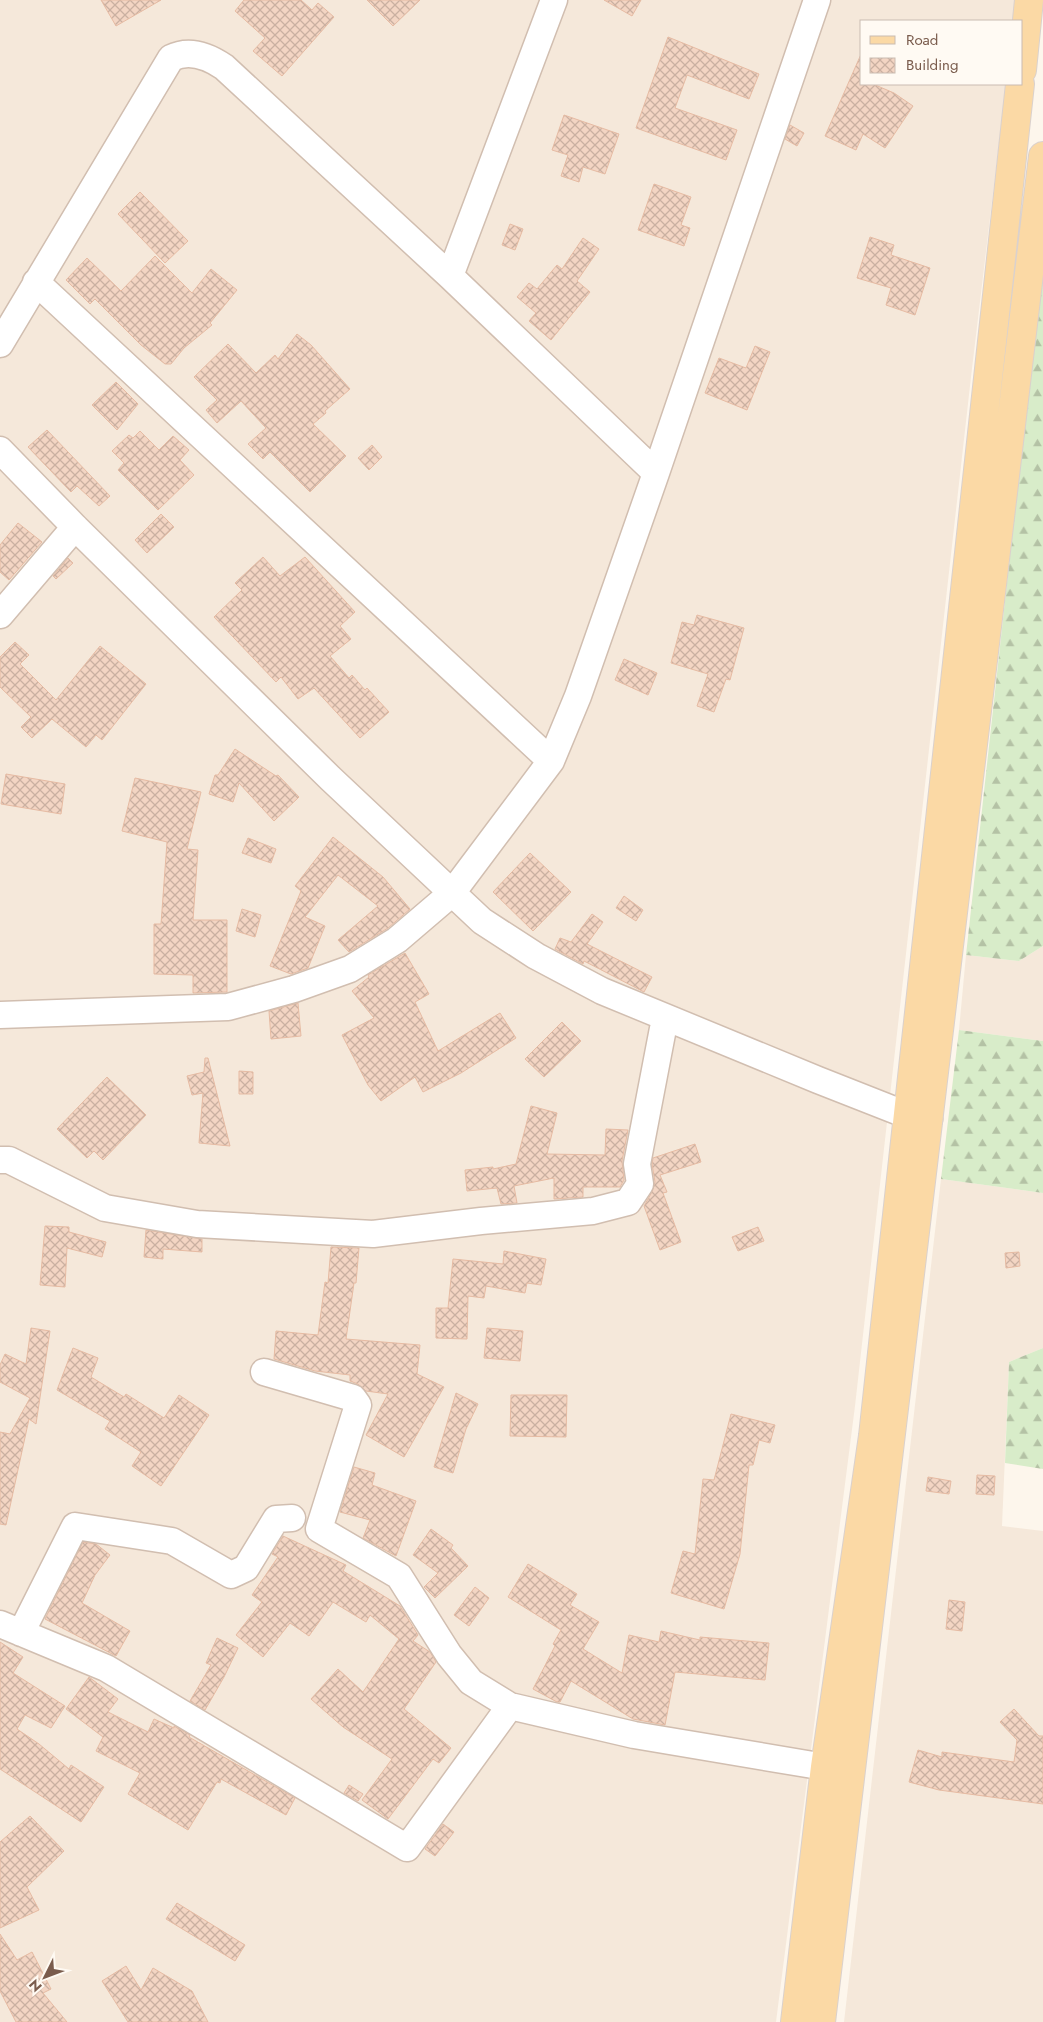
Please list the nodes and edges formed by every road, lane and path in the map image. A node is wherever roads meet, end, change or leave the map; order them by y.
1 (817, 0) edge
2 (1029, 0) edge
3 (549, 2) edge
4 (1023, 60) edge
5 (1020, 85) edge
6 (1043, 156) edge
7 (450, 276) junction
8 (36, 282) junction
9 (0, 344) edge
10 (0, 450) edge
11 (656, 474) junction
12 (75, 527) junction
13 (0, 615) edge
14 (551, 761) junction
15 (452, 893) junction
16 (0, 1015) edge
17 (665, 1018) junction
18 (918, 1117) junction
19 (0, 1160) edge
20 (264, 1372) dead end
21 (292, 1518) dead end
22 (10, 1629) edge
23 (510, 1706) junction
24 (825, 1767) junction
25 (795, 2022) edge
26 (821, 2022) edge

1 - 11 street
2 - 4 main road
3 - 7 street
5 - 18 main road
6 - 18 main road
7 - 8 street
7 - 11 street
8 - 9 street
8 - 14 street
10 - 12 street
11 - 14 street
12 - 13 street
12 - 15 street
14 - 15 street
15 - 16 street
15 - 17 street
17 - 18 street
17 - 19 street
18 - 24 main road
18 - 26 main road
20 - 23 street
21 - 22 street
22 - 23 street
23 - 24 street
24 - 25 main road

